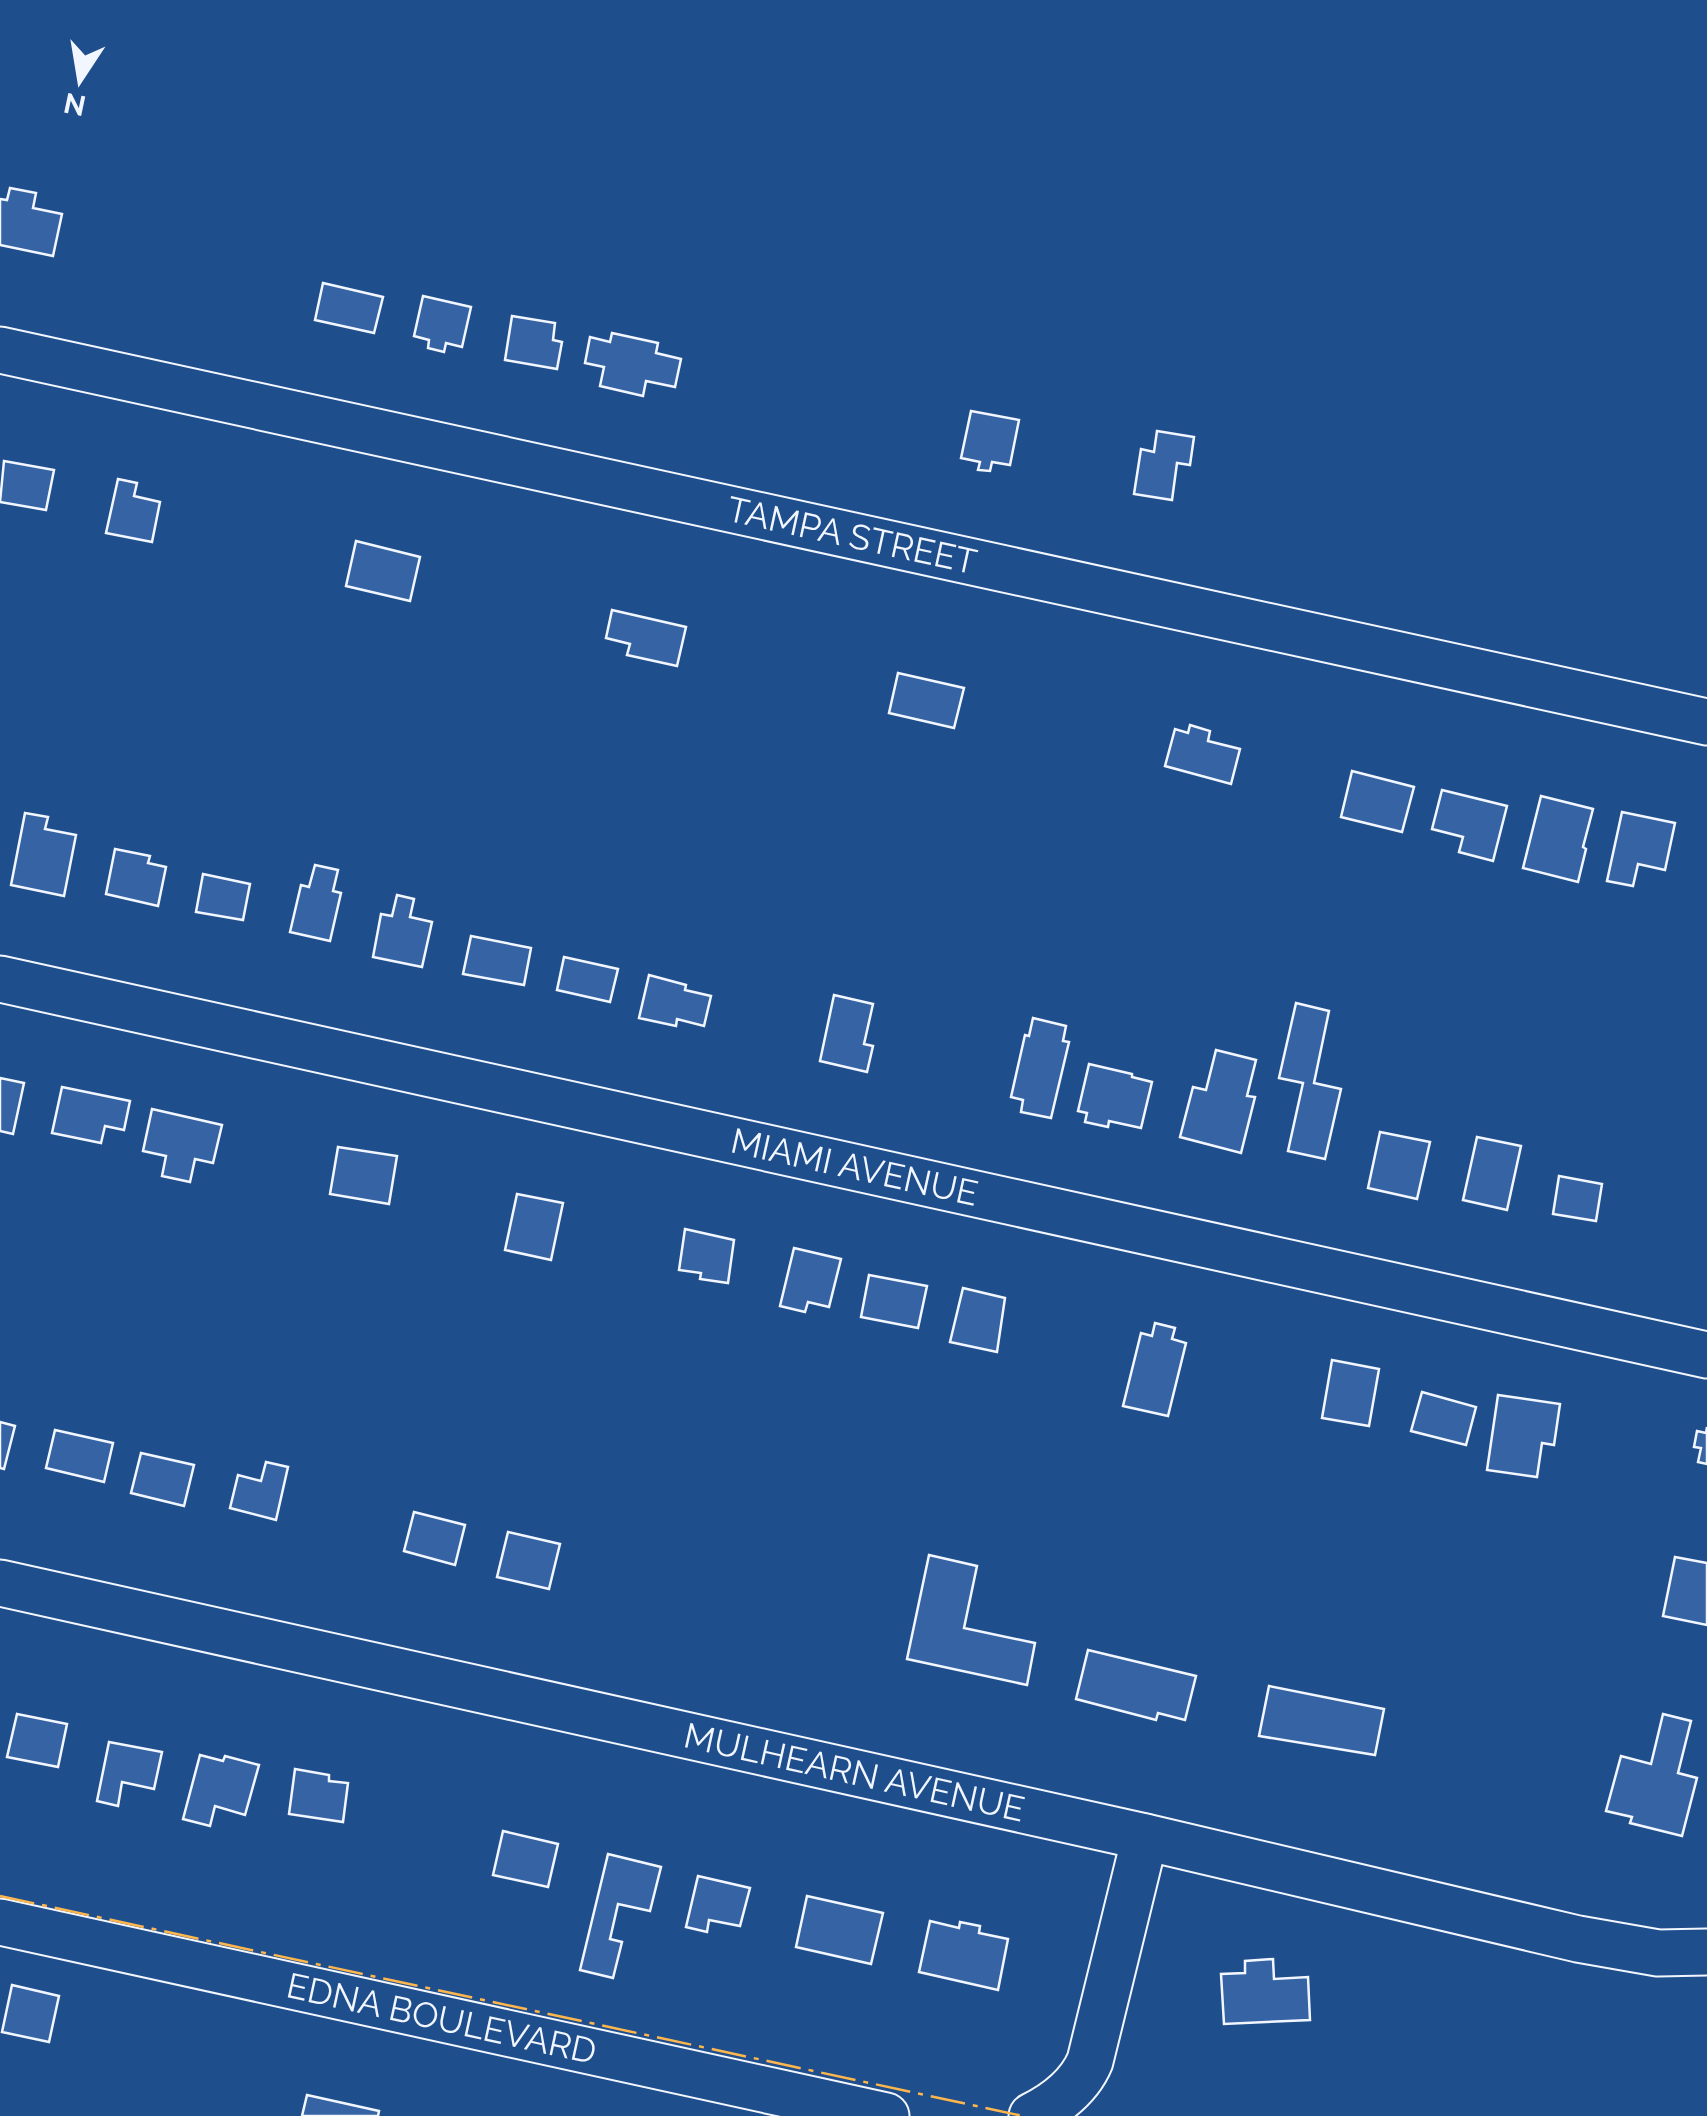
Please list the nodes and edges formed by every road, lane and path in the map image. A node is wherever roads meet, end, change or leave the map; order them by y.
1 (0, 350) edge
2 (1707, 722) edge
3 (0, 979) edge
4 (1707, 1355) edge
5 (0, 1583) edge
6 (1145, 1837) junction
7 (0, 1922) edge
8 (1707, 1952) edge
9 (886, 2116) edge
10 (1032, 2116) edge

1 - 2 street, TAMPA STREET
3 - 4 street, MIAMI AVENUE
5 - 6 street, MULHEARN AVENUE
6 - 8 street, MULHEARN AVENUE
6 - 10 street
7 - 9 street, EDNA BOULEVARD

